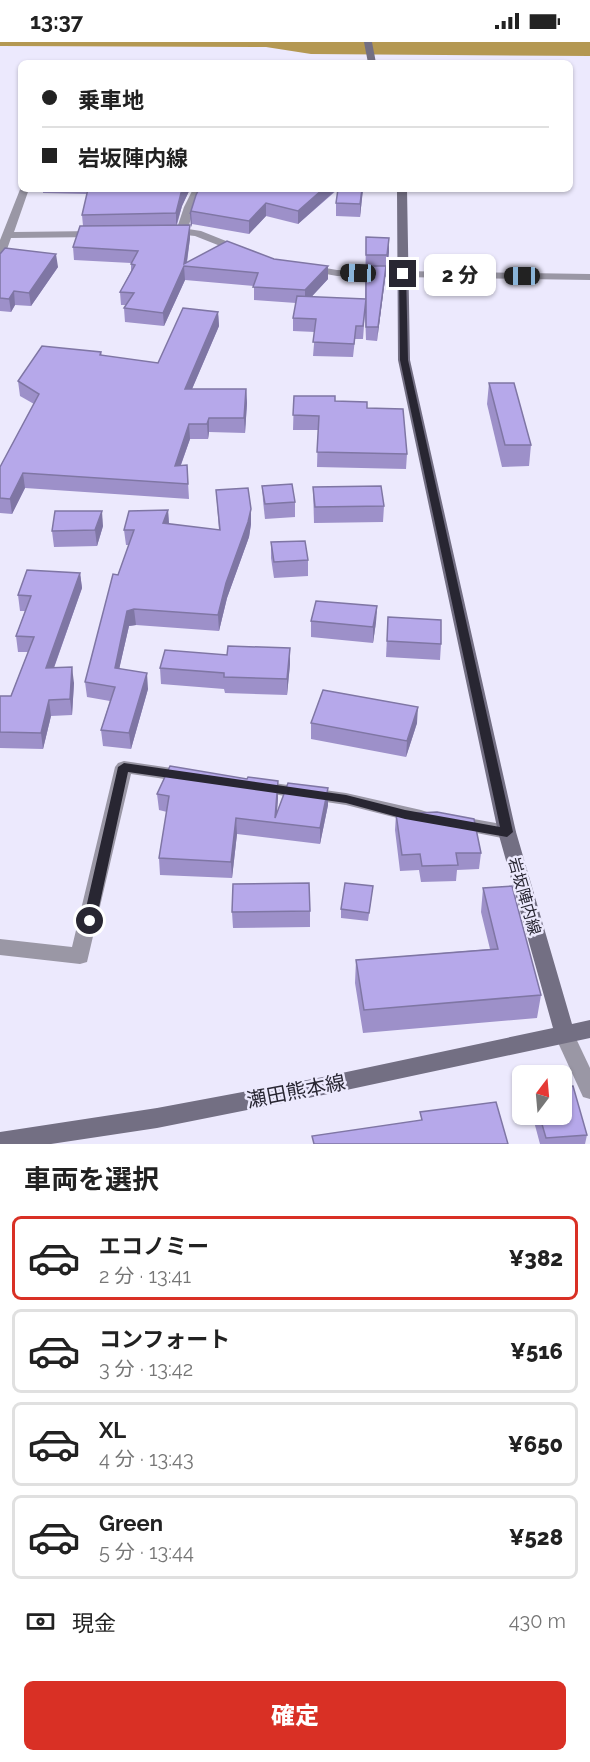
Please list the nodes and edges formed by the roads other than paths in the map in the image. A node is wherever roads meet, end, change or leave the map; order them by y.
1 (368, 42) edge
2 (372, 60) edge
3 (23, 192) edge
4 (196, 192) edge
5 (402, 192) edge
6 (182, 231) junction
7 (159, 232) edge
8 (112, 233) edge
9 (8, 235) junction
10 (0, 255) edge
11 (253, 255) edge
12 (296, 266) edge
13 (403, 274) junction
14 (590, 277) edge
15 (206, 779) edge
16 (241, 784) edge
17 (507, 832) junction
18 (0, 947) edge
19 (590, 1029) edge
20 (565, 1036) junction
21 (590, 1090) edge
22 (0, 1142) edge

1 - 2 main road
3 - 9 street
4 - 6 street
5 - 13 main road, 岩坂陣内線
6 - 7 street
6 - 11 street
8 - 9 street
9 - 10 street
12 - 13 street
13 - 14 street
13 - 17 main road, 岩坂陣内線
15 - 18 street
16 - 17 street
17 - 20 main road, 岩坂陣内線
19 - 20 main road, 瀬田熊本線
20 - 21 street
20 - 22 main road, 瀬田熊本線

